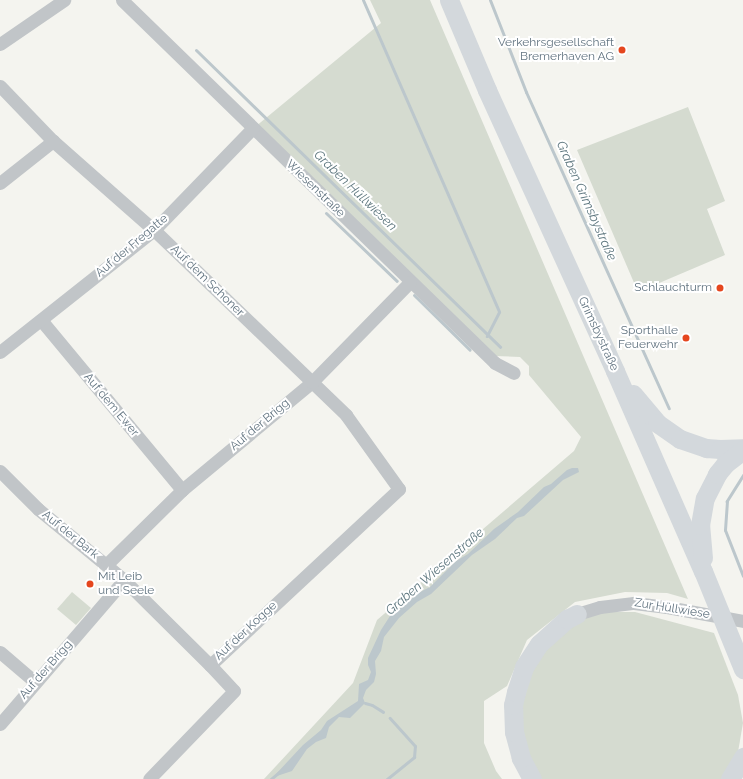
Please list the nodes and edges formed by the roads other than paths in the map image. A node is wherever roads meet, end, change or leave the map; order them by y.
1 (64, 0) edge
2 (122, 0) edge
3 (449, 0) edge
4 (0, 44) edge
5 (0, 86) edge
6 (253, 128) junction
7 (53, 141) junction
8 (0, 182) edge
9 (154, 230) junction
10 (410, 282) junction
11 (41, 320) junction
12 (0, 352) edge
13 (615, 370) junction
14 (514, 373) dead end
15 (312, 382) junction
16 (743, 449) edge
17 (0, 470) edge
18 (399, 489) joint
19 (182, 490) junction
20 (107, 564) junction
21 (703, 571) junction
22 (124, 580) junction
23 (577, 614) joint
24 (743, 622) edge
25 (0, 652) edge
26 (210, 665) junction
27 (743, 669) edge
28 (36, 682) junction
29 (0, 724) edge
30 (743, 757) edge
31 (149, 779) edge
32 (532, 779) edge
33 (730, 779) edge

1 - 4 street
2 - 6 street, Wiesenstraße
3 - 13 highway, Grimsbystraße
5 - 7 street, Auf dem Schoner
6 - 9 street, Auf der Fregatte
6 - 10 street, Wiesenstraße
7 - 8 street
7 - 9 street, Auf dem Schoner
9 - 11 street, Auf der Fregatte
9 - 15 street, Auf dem Schoner
10 - 14 street, Wiesenstraße
10 - 15 street, Auf der Brigg
11 - 12 street, Auf der Fregatte
11 - 19 street, Auf dem Ewer
13 - 16 highway
13 - 21 highway, Grimsbystraße
15 - 18 street, Auf dem Schoner
15 - 19 street, Auf der Brigg
16 - 21 highway
17 - 20 street, Auf der Bark
18 - 26 street, Auf der Kogge
19 - 20 street, Auf der Brigg
20 - 22 street, Auf der Bark
21 - 27 highway, Grimsbystraße
22 - 26 street, Auf der Bark
22 - 28 street, Auf der Brigg
23 - 24 street, Zur Hüllwiese
23 - 32 highway
25 - 28 street
26 - 31 street, Auf der Kogge
28 - 29 street, Auf der Brigg
30 - 33 highway

